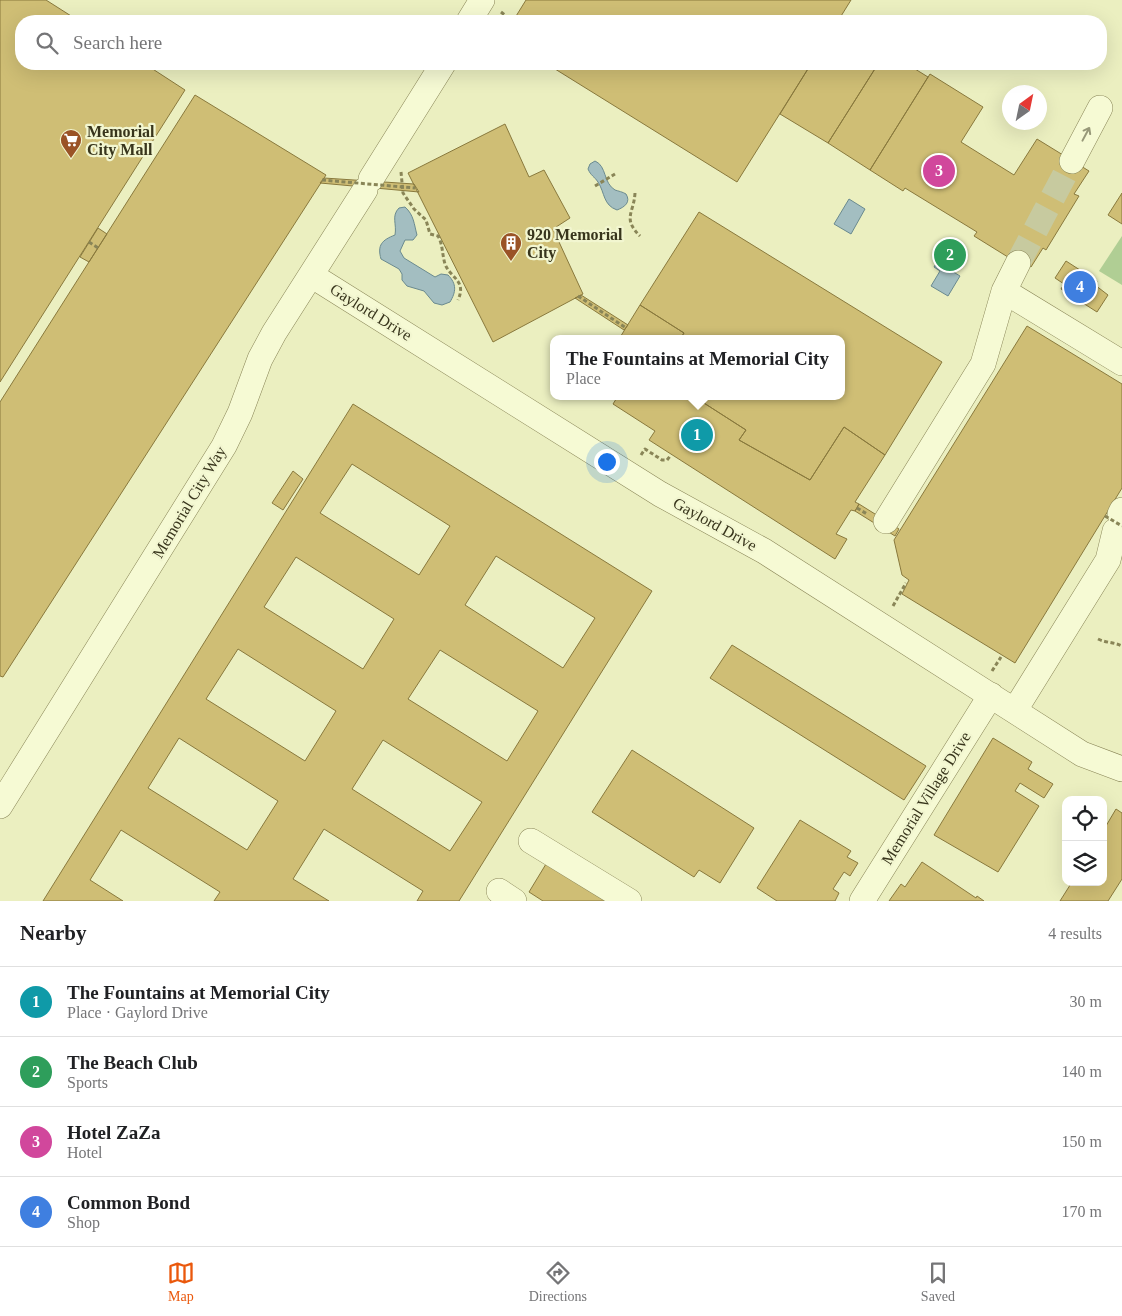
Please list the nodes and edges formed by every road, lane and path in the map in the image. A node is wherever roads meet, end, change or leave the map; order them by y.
1 (491, 6) edge
2 (478, 15) edge
3 (504, 15) edge
4 (438, 70) edge
5 (1100, 108) dead end
6 (1072, 161) tunnel mouth
7 (401, 171) dead end
8 (615, 174) dead end
9 (322, 180) dead end
10 (595, 186) dead end
11 (415, 188) dead end
12 (635, 193) dead end
13 (640, 236) dead end
14 (89, 242) dead end
15 (98, 248) dead end
16 (1018, 263) tunnel mouth
17 (311, 275) junction
18 (1004, 291) junction
19 (578, 296) dead end
20 (458, 300) dead end
21 (626, 328) dead end
22 (1122, 363) edge
23 (642, 455) dead end
24 (670, 455) dead end
25 (1117, 520) edge
26 (886, 521) dead end
27 (906, 583) dead end
28 (893, 606) dead end
29 (1098, 639) dead end
30 (1122, 646) edge
31 (1001, 656) dead end
32 (991, 683) junction
33 (1016, 710) junction
34 (1122, 769) edge
35 (0, 806) edge
36 (531, 841) dead end
37 (629, 901) edge
38 (862, 901) edge

1 - 2 street
1 - 3 path
4 - 17 street, Memorial City Way
6 -> 5 street
7 - 20 path
8 - 10 path
9 - 11 path, bridge
12 - 13 path
14 - 15 path
16 - 18 street
17 - 32 street, Gaylord Drive
17 - 35 street, Memorial City Way
18 - 22 street
18 - 26 street
19 - 21 path
23 - 24 path
25 - 33 street
27 - 28 path
29 - 30 path
31 - 32 path
32 - 33 street, Gaylord Drive
32 - 38 street, Memorial Village Drive
33 - 34 street, Gaylord Drive
36 - 37 street

